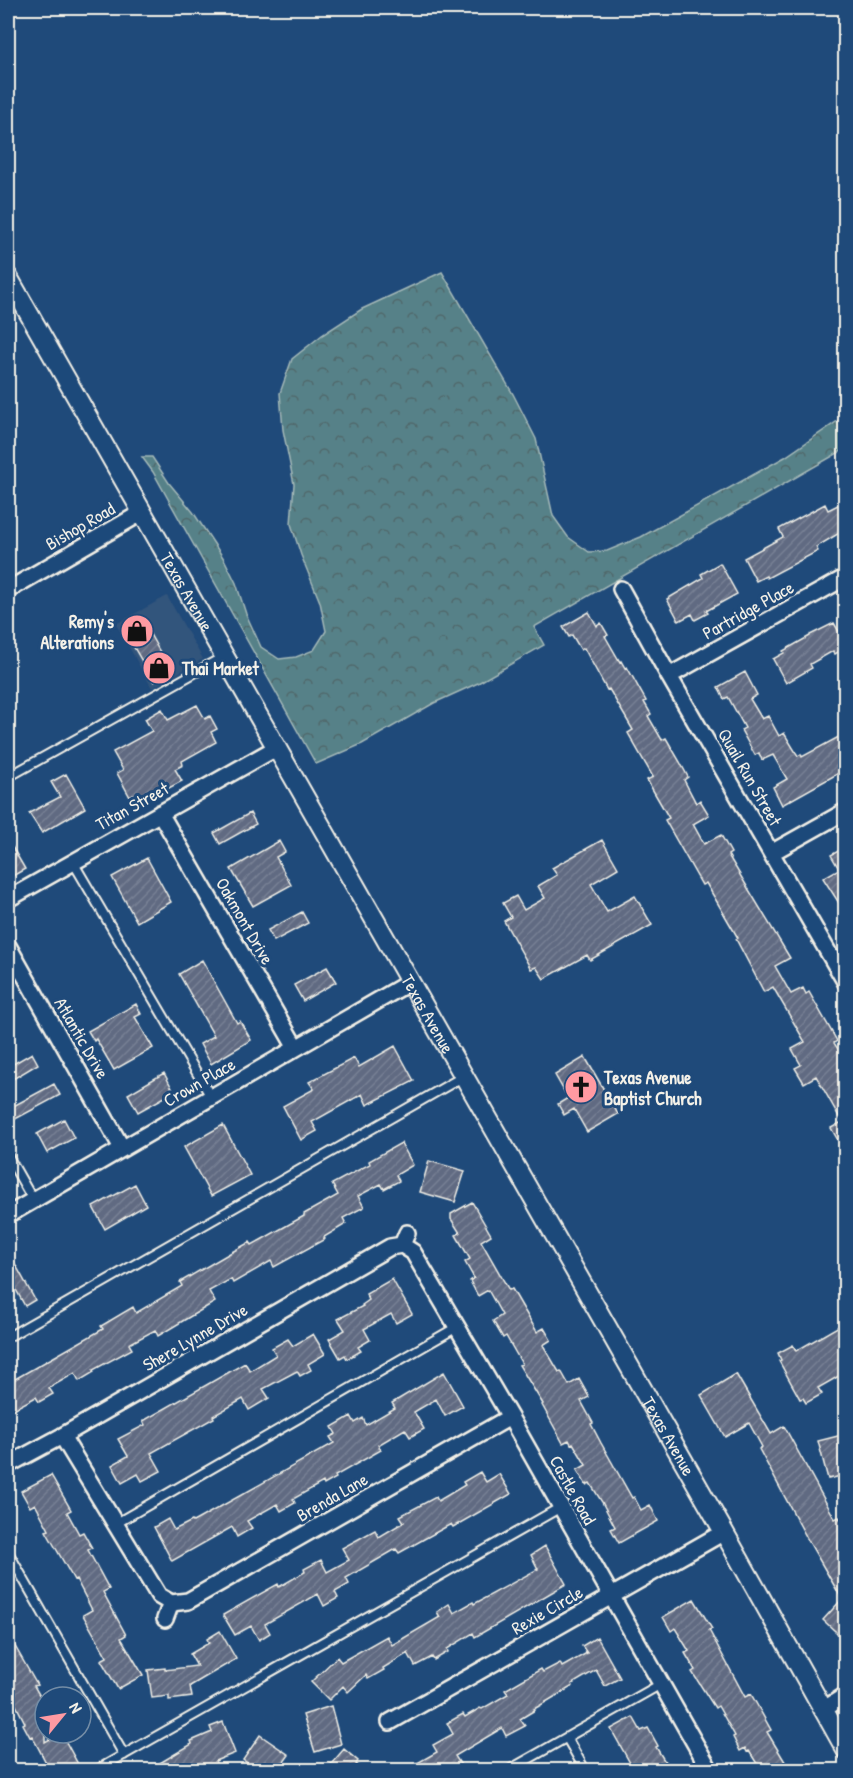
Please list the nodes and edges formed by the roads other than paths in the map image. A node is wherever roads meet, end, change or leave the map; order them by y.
1 (8, 277) edge
2 (141, 513) junction
3 (846, 577) edge
4 (621, 589) dead end
5 (8, 590) edge
6 (223, 657) junction
7 (669, 676) junction
8 (276, 748) junction
9 (8, 777) edge
10 (846, 811) edge
11 (160, 813) junction
12 (771, 853) junction
13 (73, 862) junction
14 (8, 899) edge
15 (8, 946) edge
16 (410, 982) junction
17 (846, 983) edge
18 (296, 1048) junction
19 (464, 1076) junction
20 (212, 1097) junction
21 (122, 1148) junction
22 (8, 1156) edge
23 (33, 1200) junction
24 (8, 1215) edge
25 (404, 1239) joint
26 (457, 1327) junction
27 (8, 1337) edge
28 (510, 1417) junction
29 (62, 1436) junction
30 (8, 1465) edge
31 (561, 1507) junction
32 (115, 1524) junction
33 (724, 1532) junction
34 (8, 1552) edge
35 (611, 1596) junction
36 (171, 1603) junction
37 (165, 1619) dead end
38 (661, 1684) junction
39 (846, 1695) edge
40 (823, 1710) junction
41 (390, 1722) dead end
42 (567, 1738) junction
43 (846, 1750) edge
44 (124, 1755) junction
45 (97, 1770) edge
46 (509, 1770) edge
47 (585, 1770) edge
48 (710, 1770) edge

1 - 2 street, Texas Avenue
2 - 5 street, Bishop Road
2 - 6 street, Texas Avenue
3 - 7 street, Partridge Place
4 - 7 street, Quail Run Street
6 - 8 street, Texas Avenue
6 - 9 lane
7 - 12 street, Quail Run Street
8 - 11 street, Titan Street
8 - 16 street, Texas Avenue
10 - 12 street
11 - 13 street, Titan Street
11 - 18 street, Oakmont Drive
12 - 17 street, Quail Run Street
13 - 14 street, Titan Street
13 - 20 lane
15 - 21 street, Atlantic Drive
16 - 18 street, Crown Place
16 - 19 street, Texas Avenue
18 - 20 street, Crown Place
19 - 27 lane
19 - 33 street, Texas Avenue
20 - 21 street, Crown Place
21 - 23 street, Crown Place
22 - 23 lane
23 - 24 street, Crown Place
25 - 26 street, Castle Road
25 - 29 street, Shere Lynne Drive
26 - 28 street, Castle Road
26 - 32 lane
28 - 31 street, Castle Road
28 - 36 street, Brenda Lane
29 - 30 street, Shere Lynne Drive
29 - 32 street
31 - 35 street, Castle Road
31 - 44 lane
32 - 36 street
33 - 35 street, Rexie Circle
33 - 40 street, Texas Avenue
34 - 44 lane
35 - 38 street, Castle Road
35 - 41 street, Rexie Circle
36 - 37 street
38 - 42 lane
38 - 48 street, Castle Road
39 - 40 street
40 - 43 street, Texas Avenue
42 - 46 lane
42 - 47 lane
44 - 45 lane

